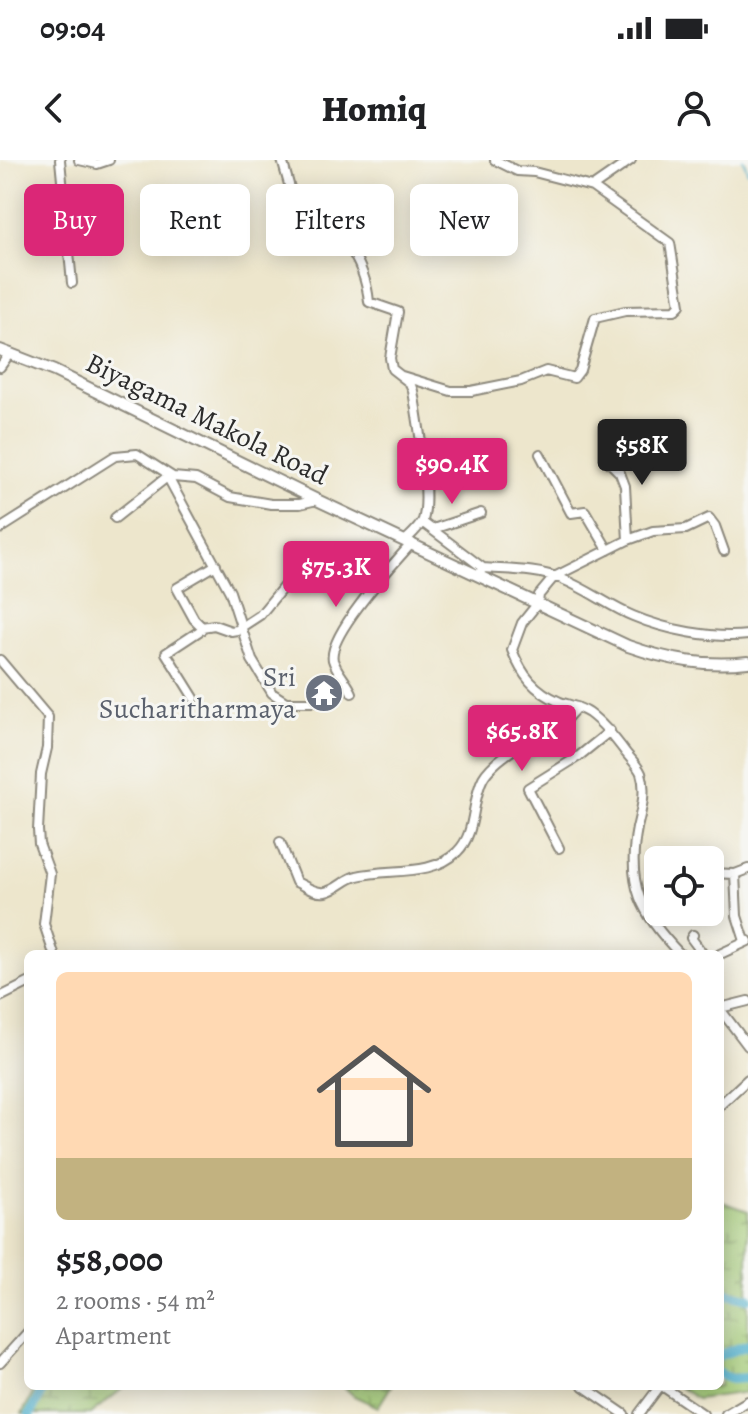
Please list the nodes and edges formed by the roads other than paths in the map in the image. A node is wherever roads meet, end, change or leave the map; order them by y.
1 (60, 160) edge
2 (79, 160) edge
3 (109, 160) edge
4 (282, 160) edge
5 (495, 160) edge
6 (613, 160) edge
7 (631, 160) edge
8 (620, 168) junction
9 (592, 187) junction
10 (72, 283) dead end
11 (5, 352) edge
12 (0, 367) edge
13 (402, 376) junction
14 (630, 434) dead end
15 (540, 454) dead end
16 (166, 474) junction
17 (317, 500) junction
18 (481, 513) dead end
19 (115, 518) dead end
20 (422, 522) junction
21 (0, 529) edge
22 (433, 529) junction
23 (628, 540) junction
24 (409, 542) junction
25 (608, 550) junction
26 (724, 551) dead end
27 (216, 565) junction
28 (481, 572) junction
29 (554, 577) junction
30 (289, 580) dead end
31 (538, 603) junction
32 (242, 626) junction
33 (202, 627) junction
34 (748, 635) edge
35 (0, 660) edge
36 (748, 662) edge
37 (352, 693) dead end
38 (194, 698) dead end
39 (323, 702) dead end
40 (577, 707) junction
41 (610, 731) junction
42 (280, 842) dead end
43 (559, 848) dead end
44 (748, 869) edge
45 (724, 874) edge
46 (735, 874) junction
47 (693, 935) dead end
48 (746, 941) edge
49 (53, 950) edge
50 (676, 950) edge
51 (700, 950) edge
52 (724, 952) edge
53 (24, 985) edge
54 (0, 997) edge
55 (748, 1001) edge
56 (724, 1007) edge
57 (724, 1013) edge
58 (747, 1040) edge
59 (747, 1082) edge
60 (724, 1102) edge
61 (24, 1336) edge
62 (0, 1363) edge
63 (589, 1390) edge
64 (658, 1390) edge
65 (667, 1390) edge
66 (748, 1401) edge
67 (624, 1414) edge
68 (639, 1414) edge
69 (703, 1414) edge
70 (726, 1414) edge

1 - 10 street
2 - 3 street
4 - 13 street
5 - 9 street
6 - 8 street
7 - 8 street
8 - 9 street
9 - 13 street
11 - 12 street
11 - 17 main road, Biyagama Makola Road
13 - 20 street
14 - 23 street
15 - 25 street
16 - 17 street
16 - 19 street
16 - 21 street
16 - 27 street
17 - 24 main road, Biyagama Makola Road
18 - 22 street
20 - 22 street
20 - 24 street
22 - 28 street
23 - 25 street
23 - 26 street
24 - 28 main road, Biyagama Makola Road
24 - 37 street
25 - 29 street
27 - 32 street
27 - 33 street
28 - 29 street
28 - 31 main road, Biyagama Makola Road
29 - 31 street
29 - 34 street
30 - 32 street
31 - 36 main road, Biyagama Makola Road
31 - 40 street
32 - 33 street
32 - 39 street
33 - 38 street
35 - 49 street
40 - 41 street
40 - 42 street
41 - 43 street
41 - 50 street
44 - 46 street
45 - 46 street
46 - 48 street
47 - 51 street
48 - 52 street
53 - 54 street
55 - 56 street
57 - 58 street
59 - 60 street
61 - 62 street
63 - 67 street
64 - 68 street
65 - 69 street
66 - 70 street

